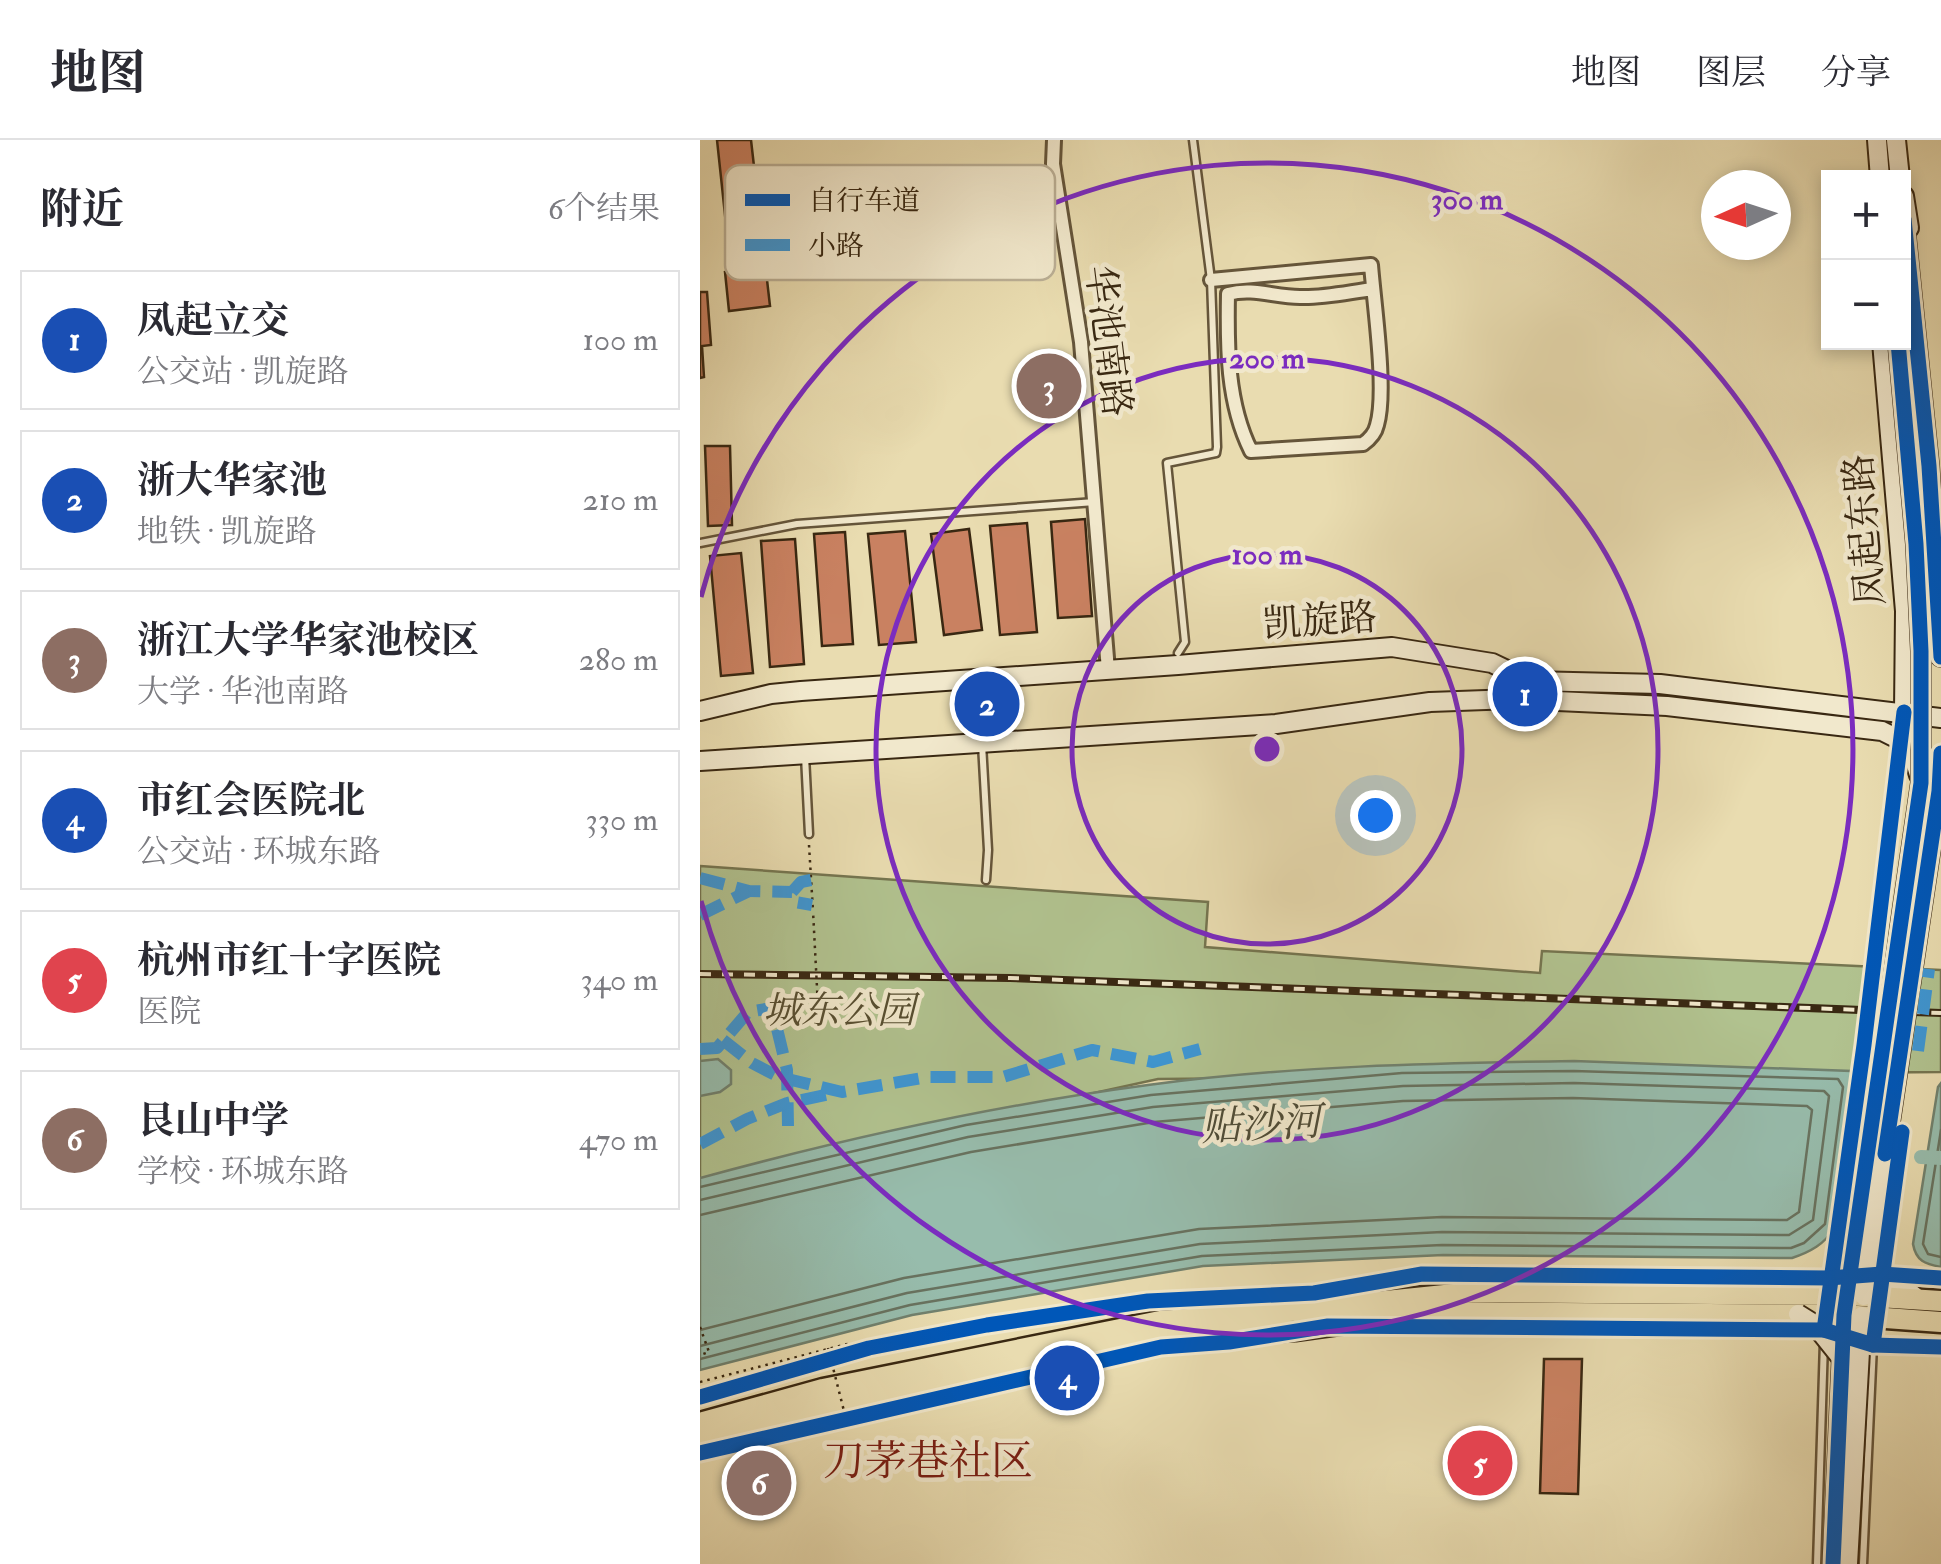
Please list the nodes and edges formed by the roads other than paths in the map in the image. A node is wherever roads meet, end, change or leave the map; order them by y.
1 (1054, 140) edge
2 (1193, 140) edge
3 (1877, 140) edge
4 (1896, 140) edge
5 (1053, 165) edge
6 (1879, 170) edge
7 (1899, 170) edge
8 (1055, 177) edge
9 (1911, 239) edge
10 (1908, 260) edge
11 (1210, 280) junction
12 (1373, 289) junction
13 (1883, 350) edge
14 (1899, 350) edge
15 (1097, 502) junction
16 (1941, 506) edge
17 (700, 543) edge
18 (1941, 657) edge
19 (1178, 659) junction
20 (1108, 670) junction
21 (700, 710) edge
22 (1904, 712) junction
23 (1941, 718) edge
24 (982, 743) junction
25 (1941, 753) edge
26 (805, 755) junction
27 (700, 762) edge
28 (1934, 787) edge
29 (809, 834) road end
30 (986, 880) dead end
31 (1870, 1254) junction
32 (1918, 1299) junction
33 (1941, 1300) edge
34 (1426, 1304) junction
35 (1854, 1306) junction
36 (1798, 1314) junction
37 (1941, 1322) edge
38 (1328, 1326) junction
39 (1824, 1330) junction
40 (1873, 1345) junction
41 (1941, 1347) edge
42 (1842, 1359) junction
43 (700, 1423) edge
44 (700, 1438) edge
45 (700, 1454) edge
46 (1818, 1564) edge
47 (1833, 1564) edge
48 (1848, 1564) edge
49 (1863, 1564) edge

1 - 5 street, 华池南路
2 - 11 lane
3 - 6 main road
4 - 7 main road
8 - 15 street, 华池南路
9 - 16 main road, 凤起东路
10 - 18 main road
11 - 12 street
11 - 19 lane
12 - 12 street
13 - 22 main road, 凤起东路
14 - 28 main road, bridge
15 - 17 lane
15 - 20 street, 华池南路
19 - 20 main road, 凯旋路
19 - 22 main road, 凯旋路
20 - 21 main road, 凯旋路
22 - 23 main road, 凯旋路
24 - 26 main road
24 - 28 main road, bridge
24 - 30 lane
25 - 28 main road, bridge
26 - 27 main road
26 - 29 lane
28 - 31 main road, bridge
28 - 35 main road, bridge
31 - 32 main road
31 - 35 main road, bridge
32 - 33 main road
32 - 35 main road
34 - 35 main road
34 - 36 main road
34 - 38 main road
34 - 43 main road
35 - 36 main road
35 - 37 main road
35 - 42 main road, bridge
35 - 48 main road, bridge
36 - 42 main road, bridge
38 - 39 lane
38 - 44 main road
38 - 45 lane
39 - 40 lane
39 - 46 lane
40 - 41 lane
40 - 49 lane
42 - 47 main road

